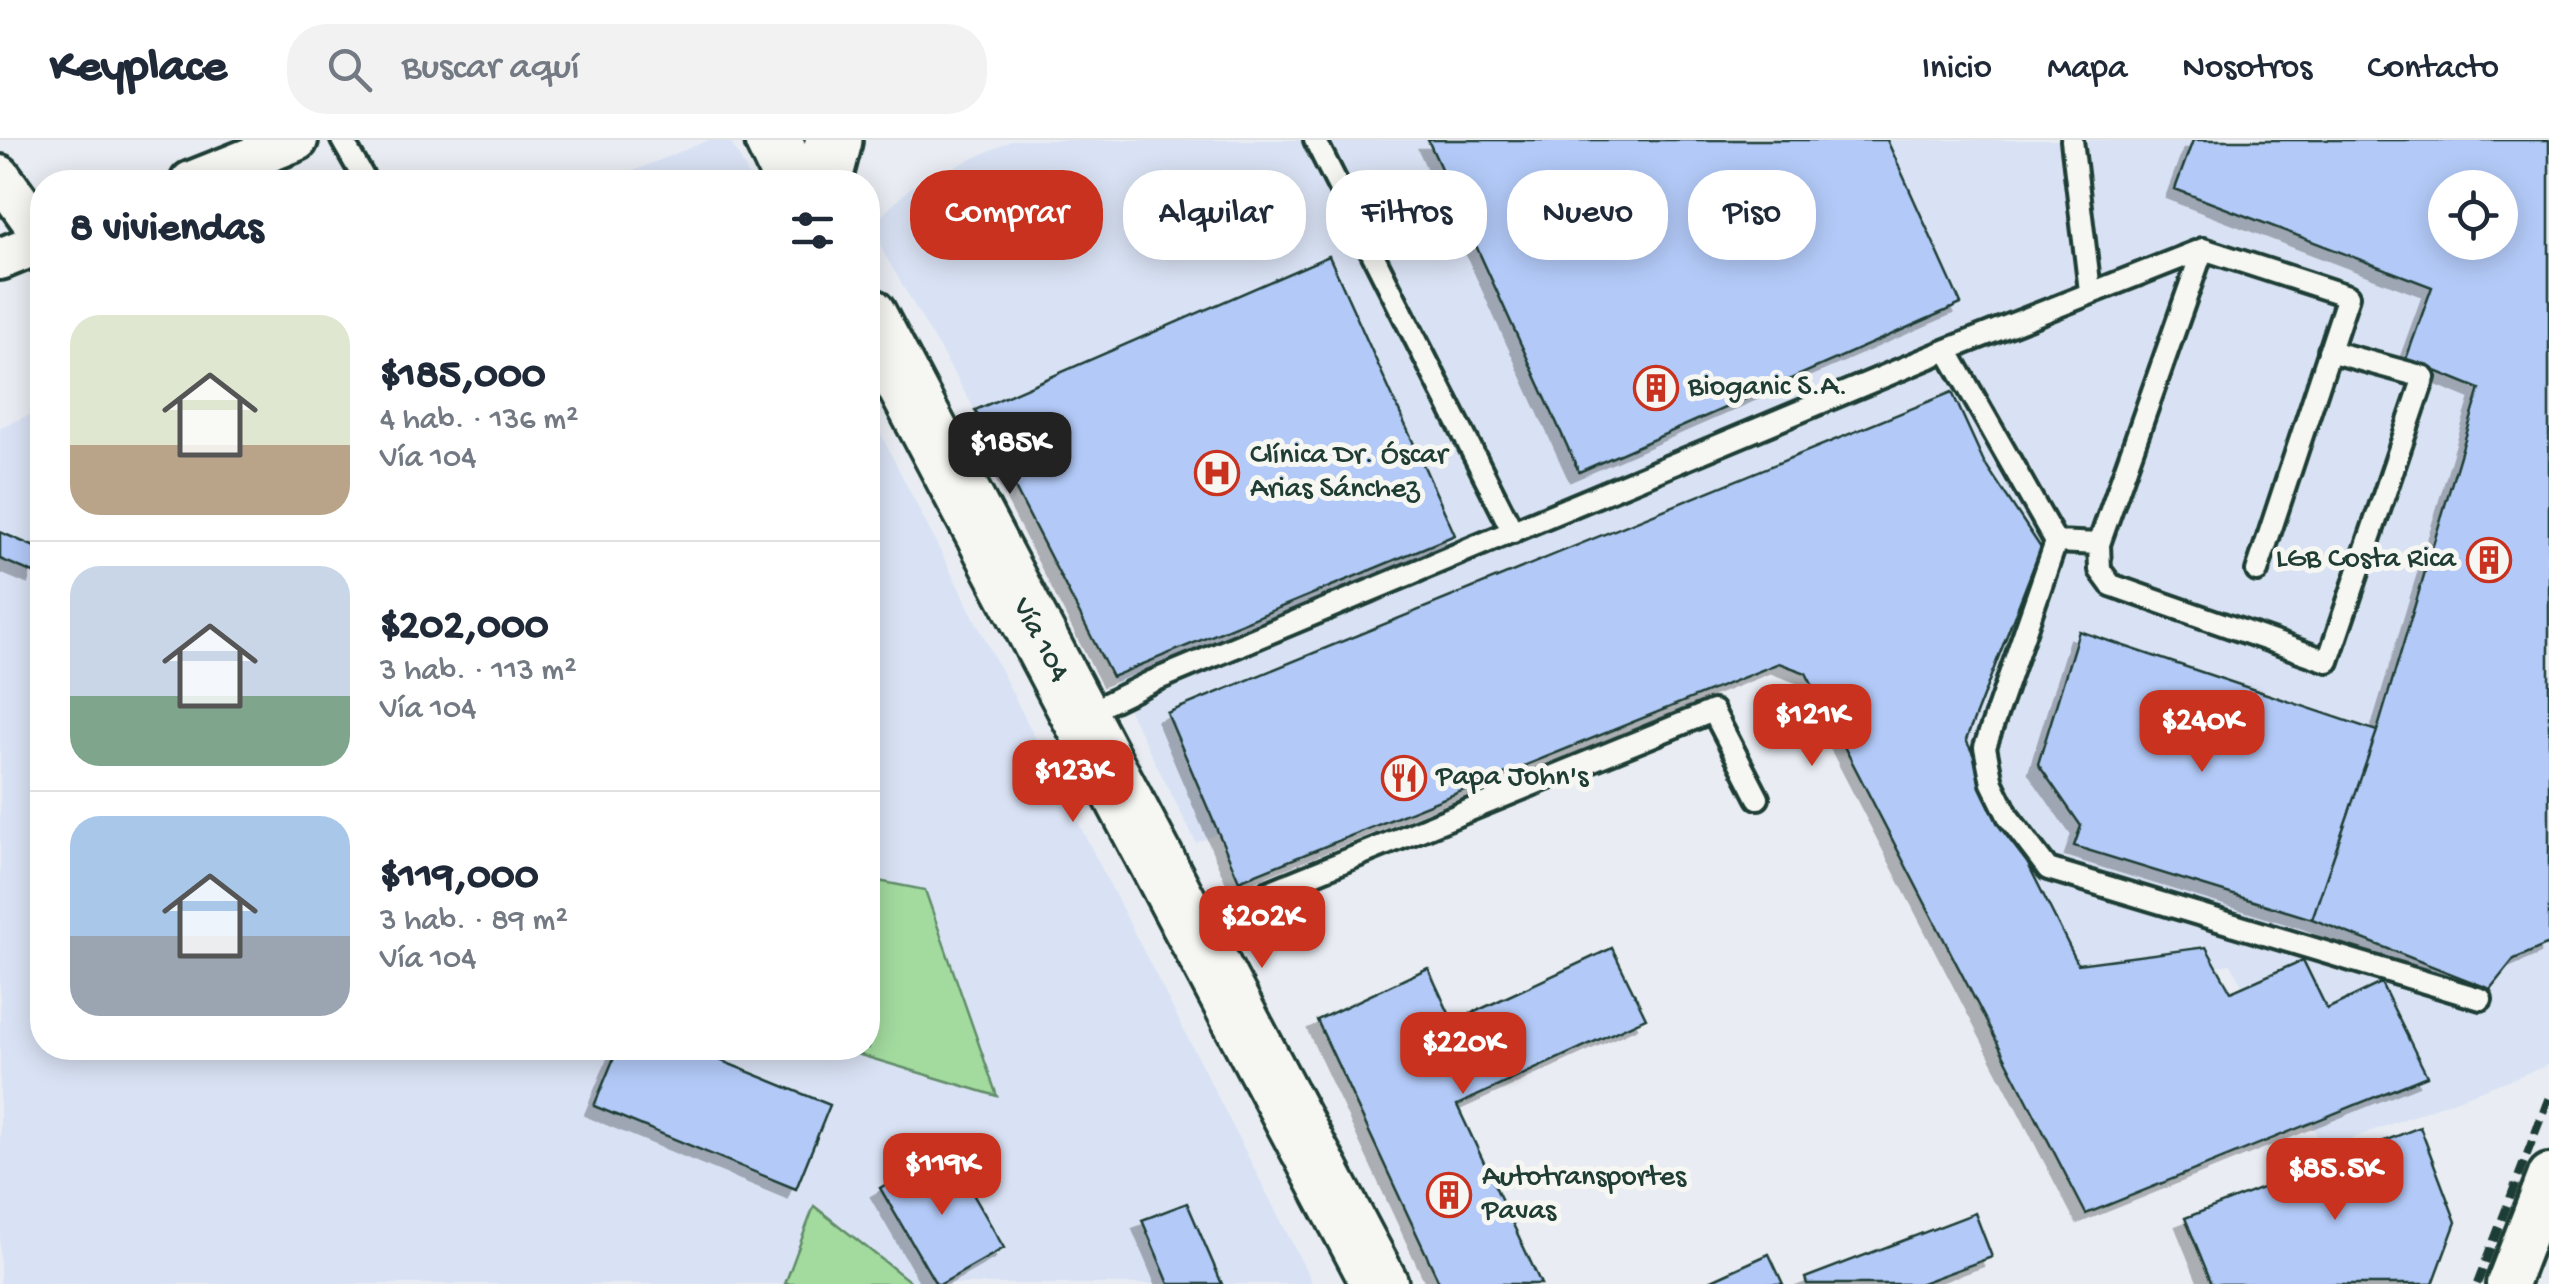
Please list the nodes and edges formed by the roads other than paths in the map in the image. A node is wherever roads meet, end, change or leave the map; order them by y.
1 (297, 140) edge
2 (342, 140) edge
3 (1315, 140) edge
4 (2072, 140) edge
5 (221, 170) edge
6 (359, 170) edge
7 (0, 176) edge
8 (30, 217) edge
9 (30, 247) edge
10 (2203, 249) junction
11 (0, 259) edge
12 (2090, 291) junction
13 (880, 338) edge
14 (1947, 350) junction
15 (2329, 350) junction
16 (880, 352) edge
17 (1513, 532) junction
18 (2056, 542) junction
19 (2100, 544) junction
20 (2256, 571) dead end
21 (1079, 717) junction
22 (1758, 798) dead end
23 (1194, 933) junction
24 (2481, 999) dead end
25 (2549, 1175) edge
26 (1354, 1284) edge
27 (1380, 1284) edge
28 (2507, 1284) edge

1 - 5 street
2 - 6 lane
3 - 17 lane
4 - 12 lane
7 - 8 street
9 - 11 street
10 - 12 lane
10 - 15 lane
10 - 19 lane
12 - 14 lane
13 - 21 main road, Vía 104
14 - 17 lane
14 - 18 lane
15 - 19 lane
15 - 20 lane
16 - 26 main road, Vía 104
17 - 21 lane
18 - 19 lane
18 - 24 lane
21 - 23 main road, Vía 104
22 - 23 lane
23 - 27 main road, Vía 104
25 - 28 street

